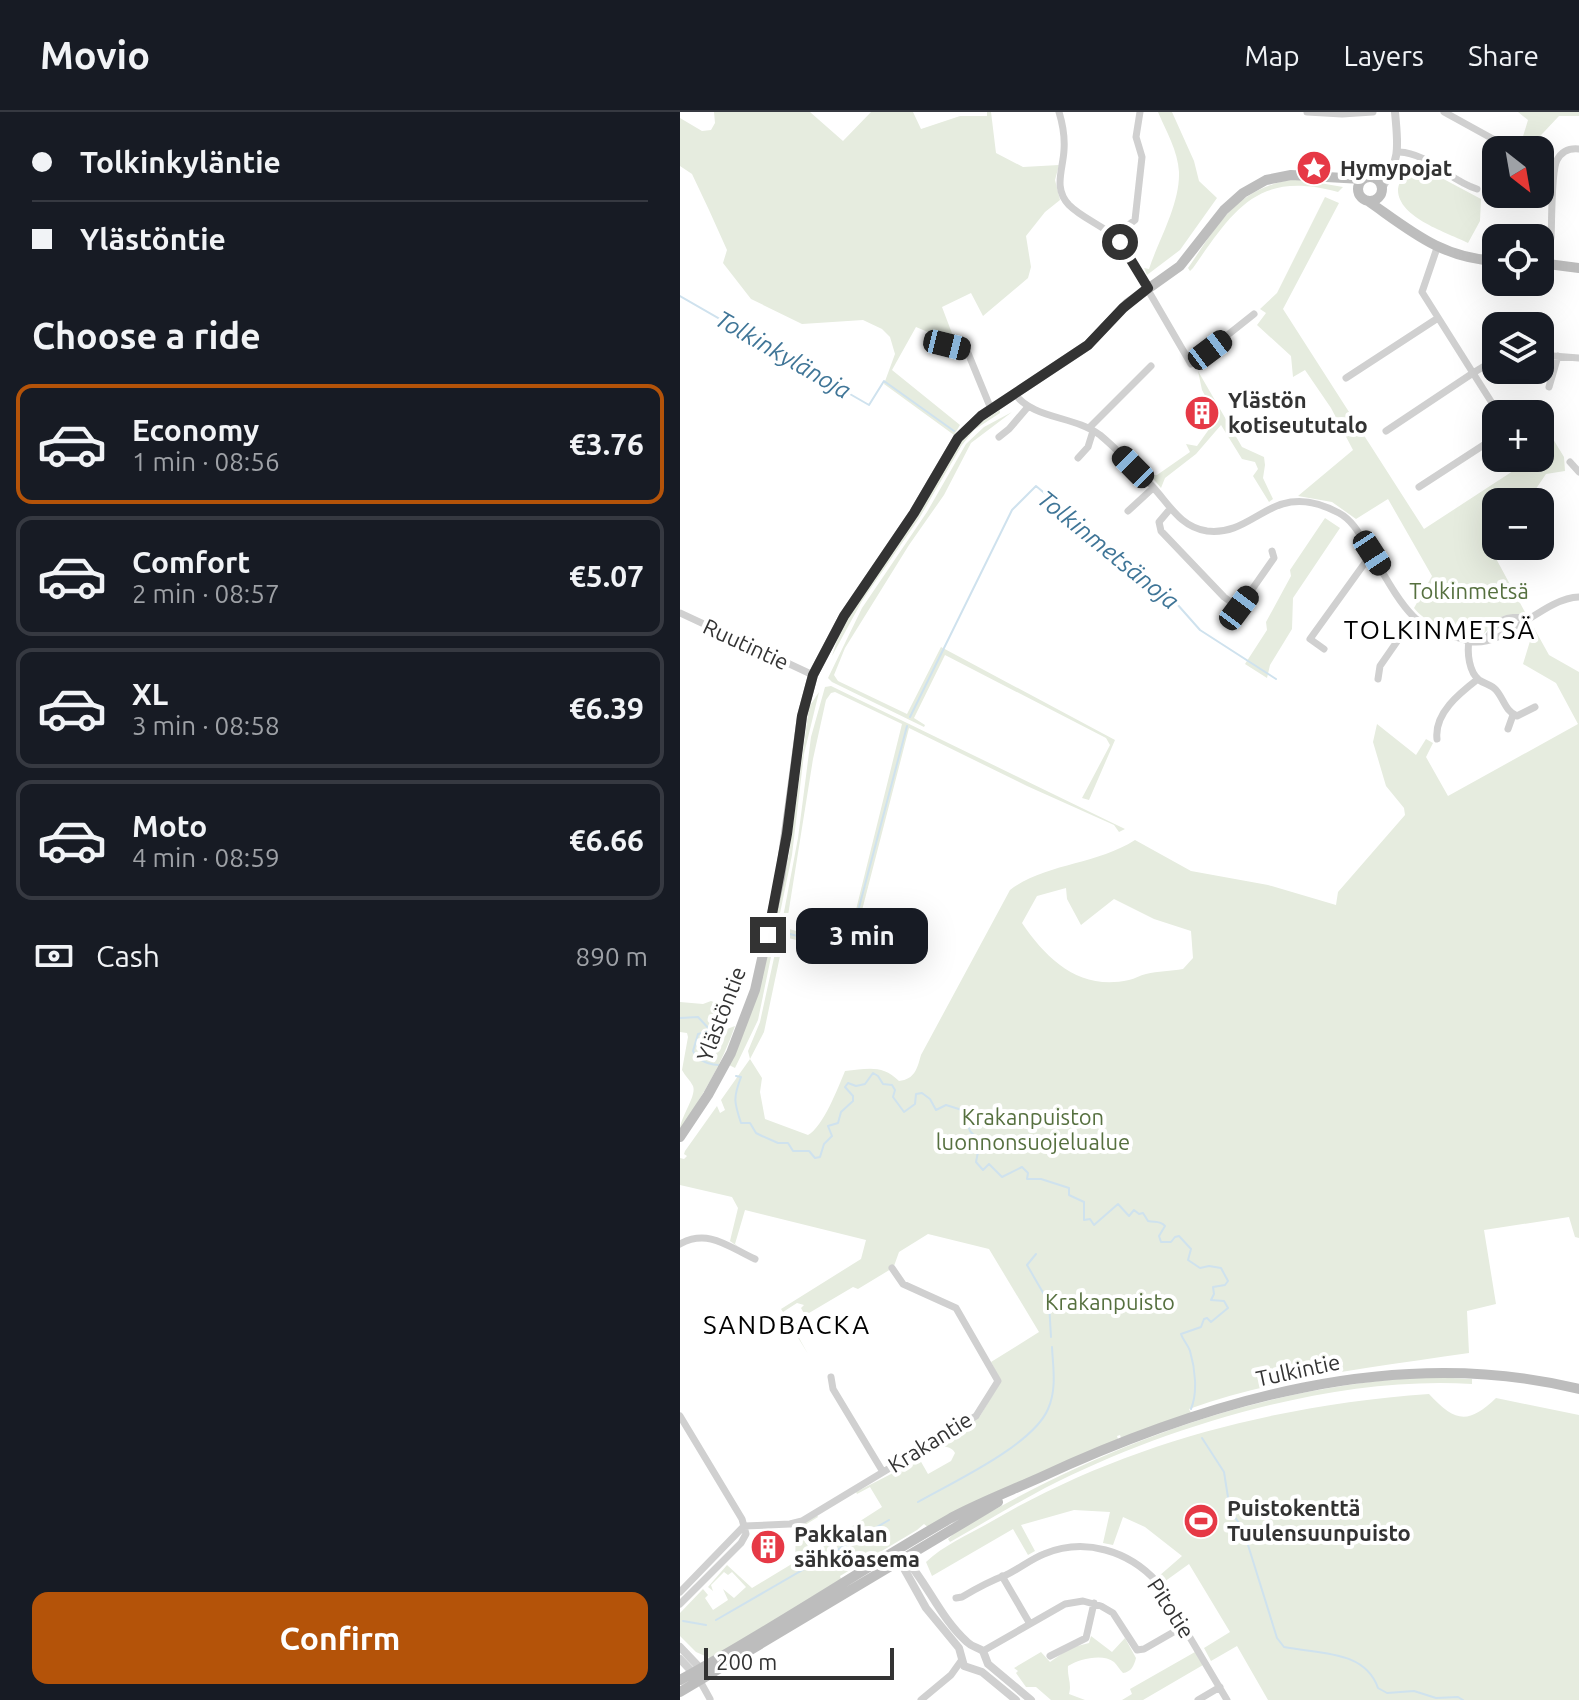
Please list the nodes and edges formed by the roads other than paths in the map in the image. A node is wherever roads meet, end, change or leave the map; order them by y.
1 (1059, 112) edge
2 (1140, 112) edge
3 (1307, 112) edge
4 (1373, 112) edge
5 (1395, 112) edge
6 (1444, 112) edge
7 (1488, 136) edge
8 (1579, 149) edge
9 (1399, 152) junction
10 (1394, 164) junction
11 (1555, 164) joint
12 (1317, 177) junction
13 (1375, 178) junction
14 (1362, 179) junction
15 (1477, 189) dead end
16 (1358, 191) junction
17 (1381, 192) junction
18 (1368, 201) junction
19 (1396, 219) junction
20 (1552, 224) edge
21 (1114, 236) junction
22 (1437, 248) junction
23 (1482, 259) edge
24 (1554, 265) edge
25 (1579, 268) edge
26 (1148, 288) junction
27 (1254, 314) dead end
28 (1438, 318) junction
29 (929, 341) dead end
30 (1554, 356) edge
31 (1558, 356) junction
32 (1579, 358) edge
33 (1151, 366) dead end
34 (1482, 368) edge
35 (1473, 373) junction
36 (1346, 378) dead end
37 (1549, 387) dead end
38 (1014, 393) junction
39 (1490, 400) edge
40 (1027, 408) junction
41 (991, 409) junction
42 (1091, 430) junction
43 (1386, 431) dead end
44 (999, 437) dead end
45 (1482, 446) edge
46 (1078, 458) dead end
47 (1570, 462) dead end
48 (1579, 472) edge
49 (1419, 487) dead end
50 (1153, 488) junction
51 (1170, 509) junction
52 (1128, 511) dead end
53 (1272, 551) dead end
54 (1372, 553) junction
55 (1579, 597) edge
56 (680, 613) edge
57 (1414, 617) junction
58 (1529, 618) junction
59 (1486, 640) junction
60 (1469, 641) junction
61 (1324, 649) dead end
62 (813, 675) junction
63 (1378, 679) dead end
64 (1478, 679) junction
65 (1535, 707) dead end
66 (1513, 715) junction
67 (1508, 729) dead end
68 (1437, 739) dead end
69 (680, 1137) edge
70 (680, 1244) edge
71 (755, 1259) dead end
72 (892, 1268) dead end
73 (831, 1377) dead end
74 (1579, 1389) edge
75 (680, 1416) edge
76 (883, 1472) junction
77 (744, 1526) junction
78 (900, 1557) junction
79 (1002, 1576) junction
80 (680, 1592) edge
81 (956, 1598) dead end
82 (1094, 1603) junction
83 (680, 1604) edge
84 (1030, 1624) junction
85 (1184, 1626) junction
86 (971, 1646) junction
87 (680, 1647) edge
88 (984, 1655) junction
89 (1050, 1656) dead end
90 (680, 1659) edge
91 (966, 1664) junction
92 (697, 1674) junction
93 (680, 1680) edge
94 (1220, 1687) junction
95 (680, 1692) edge
96 (1017, 1697) edge
97 (710, 1699) edge
98 (921, 1700) edge
99 (1031, 1700) edge
100 (1198, 1700) edge
101 (1227, 1700) edge

1 - 21 street
2 - 21 street
3 - 4 street
5 - 9 street
6 - 7 street
8 - 11 street
9 - 10 street
9 - 15 street
10 - 13 street
10 - 17 street
11 - 20 street
12 - 14 main road, Ylästöntie
12 - 16 main road, Ylästöntie
12 - 26 main road, Ylästöntie
13 - 14 main road
13 - 17 main road
14 - 16 main road
16 - 18 main road
17 - 18 main road
17 - 19 main road
18 - 19 main road
19 - 22 main road
21 - 26 street
22 - 23 main road
22 - 28 street
24 - 25 main road
26 - 27 street
26 - 38 main road, Ylästöntie
28 - 35 street
28 - 36 street
29 - 41 street
30 - 31 street
31 - 32 street
31 - 37 street
33 - 42 street
34 - 35 street
35 - 39 street
35 - 43 street
38 - 40 street
38 - 41 main road, Ylästöntie
40 - 42 street
40 - 44 street
41 - 62 main road, Ylästöntie
42 - 46 street
42 - 50 street
45 - 49 street
47 - 48 street
50 - 51 street
50 - 52 street
51 - 53 street
51 - 54 street
54 - 57 street
54 - 61 street
55 - 58 street
56 - 62 street, Ruutintie
57 - 60 street
57 - 63 street
58 - 59 street
58 - 59 street
59 - 60 street
60 - 64 street
62 - 69 main road, Ylästöntie
64 - 66 street
64 - 68 street
65 - 66 street
66 - 67 street
70 - 71 street
72 - 76 street, Krakantie
73 - 76 street
74 - 78 main road, Tulkintie
75 - 77 street
76 - 77 street, Krakantie
77 - 80 street
77 - 83 street
78 - 86 street
78 - 91 street
78 - 92 main road, Tulkintie
79 - 81 street, Pitotie
79 - 84 street
79 - 85 street, Pitotie
82 - 84 street
82 - 85 street
82 - 89 street
84 - 88 street
85 - 94 street, Pitotie
86 - 88 street
86 - 91 street
87 - 92 street
88 - 91 street
88 - 96 street
90 - 92 street
91 - 96 street
91 - 98 street
92 - 93 main road
92 - 95 main road
92 - 97 street
94 - 100 street
94 - 101 street, Pitotie
96 - 99 street

